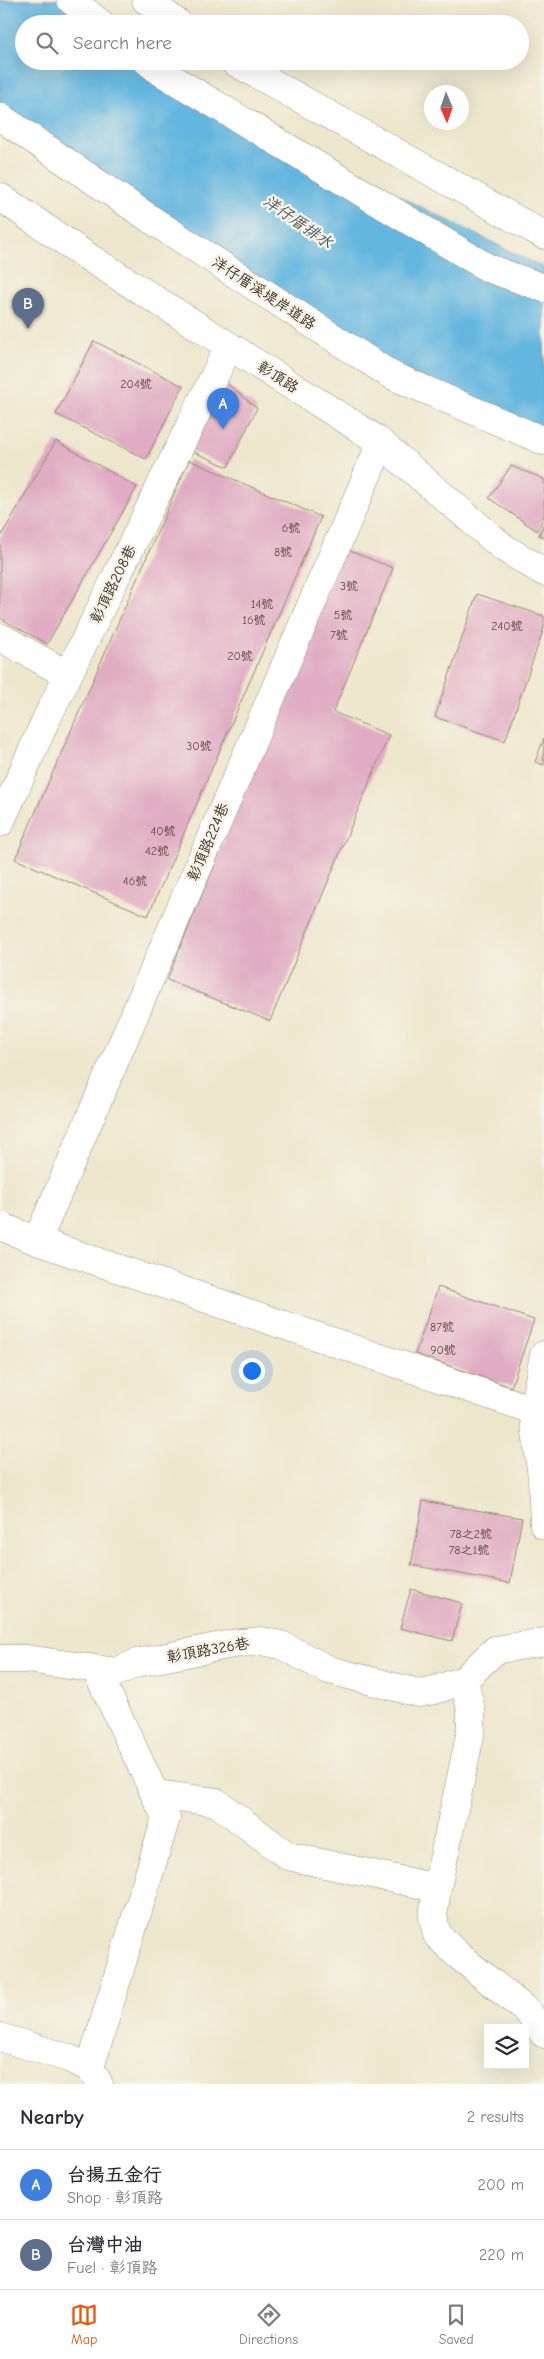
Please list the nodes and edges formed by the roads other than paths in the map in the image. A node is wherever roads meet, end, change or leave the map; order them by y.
1 (71, 0) edge
2 (146, 0) edge
3 (90, 15) edge
4 (167, 15) edge
5 (158, 70) edge
6 (249, 70) edge
7 (0, 117) edge
8 (0, 197) edge
9 (544, 235) edge
10 (544, 288) edge
11 (229, 346) junction
12 (544, 442) edge
13 (381, 443) junction
14 (544, 572) edge
15 (0, 637) edge
16 (68, 675) junction
17 (0, 823) edge
18 (0, 1226) edge
19 (37, 1241) junction
20 (544, 1355) edge
21 (533, 1410) junction
22 (543, 1477) edge
23 (544, 1525) edge
24 (544, 1642) edge
25 (0, 1660) edge
26 (96, 1669) junction
27 (464, 1680) junction
28 (154, 1794) junction
29 (436, 1888) junction
30 (544, 2034) edge
31 (0, 2037) edge
32 (95, 2076) edge

1 - 3 street
2 - 4 street
5 - 10 street
6 - 9 street
7 - 12 street, 洋仔厝溪堤岸道路
8 - 11 street, 彰頂路
11 - 13 street, 彰頂路
11 - 16 street, 彰頂路208巷
13 - 14 street, 彰頂路
13 - 19 street, 彰頂路224巷
15 - 16 street
16 - 17 street, 彰頂路208巷
18 - 19 street
19 - 21 street
20 - 21 street
21 - 22 street
22 - 23 street
24 - 27 street, 彰頂路326巷
25 - 26 street, 彰頂路326巷
26 - 27 street, 彰頂路326巷
26 - 28 street
27 - 29 street
28 - 29 street
28 - 32 street
29 - 30 street
31 - 32 street

